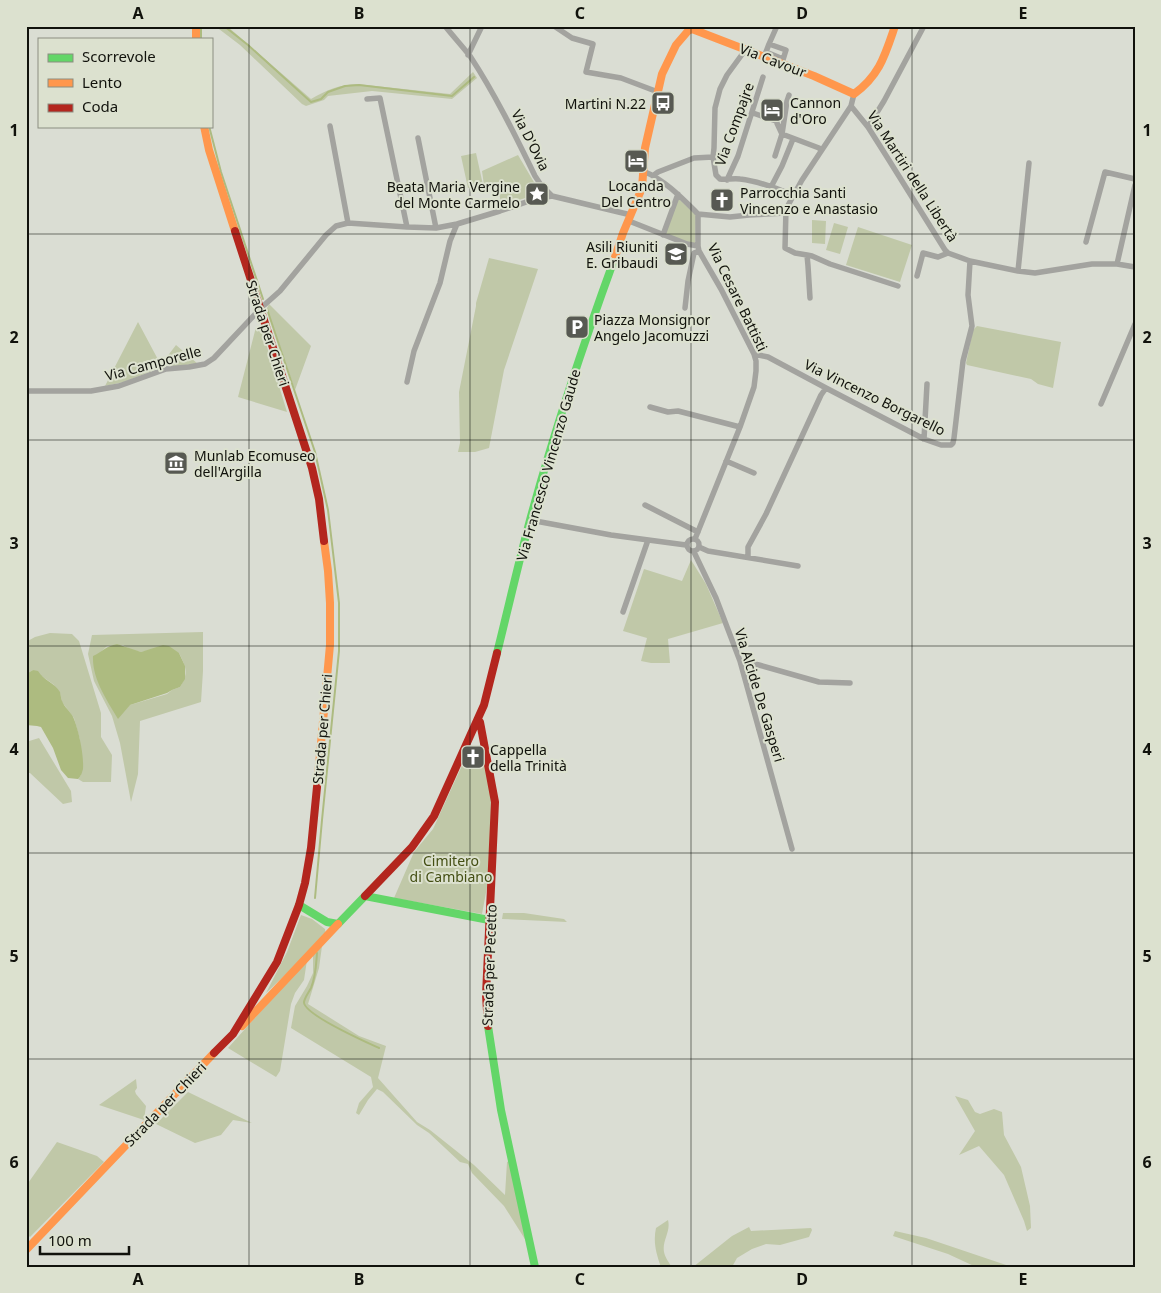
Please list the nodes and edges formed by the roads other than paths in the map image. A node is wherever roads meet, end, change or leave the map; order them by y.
1 (445, 26) edge
2 (482, 26) edge
3 (554, 26) edge
4 (777, 26) edge
5 (895, 26) edge
6 (924, 26) edge
7 (692, 28) edge
8 (769, 44) junction
9 (746, 49) junction
10 (765, 54) junction
11 (468, 55) junction
12 (782, 61) junction
13 (763, 77) dead end
14 (658, 92) junction
15 (854, 94) junction
16 (788, 95) dead end
17 (366, 99) dead end
18 (851, 106) junction
19 (753, 113) junction
20 (330, 126) dead end
21 (868, 127) junction
22 (204, 128) edge
23 (782, 134) junction
24 (418, 138) dead end
25 (794, 139) junction
26 (821, 150) junction
27 (775, 156) dead end
28 (713, 157) junction
29 (1029, 163) dead end
30 (643, 171) junction
31 (654, 176) junction
32 (1135, 179) edge
33 (727, 180) junction
34 (1135, 185) edge
35 (772, 187) junction
36 (678, 194) junction
37 (552, 196) junction
38 (792, 196) junction
39 (785, 213) junction
40 (698, 214) junction
41 (630, 218) junction
42 (348, 223) junction
43 (457, 224) junction
44 (407, 227) junction
45 (436, 228) junction
46 (663, 235) junction
47 (1086, 242) dead end
48 (699, 249) junction
49 (948, 253) junction
50 (807, 255) junction
51 (970, 261) junction
52 (1117, 264) junction
53 (1135, 267) edge
54 (1018, 271) junction
55 (917, 276) dead end
56 (898, 286) dead end
57 (810, 298) dead end
58 (261, 308) junction
59 (685, 308) dead end
60 (1135, 324) edge
61 (754, 354) junction
62 (407, 382) dead end
63 (927, 384) dead end
64 (826, 388) junction
65 (26, 391) edge
66 (1101, 404) dead end
67 (650, 407) dead end
68 (740, 427) junction
69 (924, 439) junction
70 (726, 461) junction
71 (754, 472) dead end
72 (645, 505) dead end
73 (530, 520) junction
74 (698, 532) junction
75 (695, 539) junction
76 (648, 540) junction
77 (686, 545) junction
78 (696, 549) junction
79 (748, 557) junction
80 (798, 566) dead end
81 (623, 612) dead end
82 (740, 661) junction
83 (850, 683) dead end
84 (478, 720) junction
85 (792, 849) dead end
86 (365, 896) junction
87 (299, 905) junction
88 (489, 920) junction
89 (338, 924) junction
90 (233, 1034) junction
91 (26, 1250) edge
92 (535, 1267) edge

1 - 11 street, Via D'Ovia
2 - 11 street
3 - 14 street
4 - 8 street
5 - 15 street
6 - 21 street
7 - 9 street, Via Cavour
7 - 14 street, Via Francesco Vincenzo Gaude
8 - 10 street
8 - 12 street
9 - 10 street, Via Cavour
9 - 28 street
10 - 12 street, Via Cavour
11 - 37 street, Via D'Ovia
12 - 15 street, Via Cavour
13 - 19 street, Via Compajre
14 - 30 street, Via Francesco Vincenzo Gaude
15 - 18 street, Via Martiri della Libertà
16 - 23 street
17 - 44 street
18 - 21 street, Via Martiri della Libertà
18 - 26 street
19 - 23 street
19 - 33 street, Via Compajre
20 - 42 street
21 - 49 street, Via Martiri della Libertà
22 - 58 street, Strada per Chieri
23 - 25 street
23 - 27 street
24 - 45 street
25 - 26 street
25 - 35 street
26 - 38 street
28 - 31 street
28 - 33 street
29 - 54 street
30 - 31 street
30 - 41 street, Via Francesco Vincenzo Gaude
31 - 36 street
32 - 47 street
33 - 35 street
34 - 52 street
35 - 38 street
36 - 40 street
36 - 46 street
37 - 41 street
37 - 43 street
38 - 39 street
39 - 40 street
39 - 50 street
40 - 48 street, Via Cesare Battisti
41 - 46 street
41 - 73 street, Via Francesco Vincenzo Gaude
42 - 44 street
42 - 58 street, Via Camporelle
43 - 45 street
43 - 62 street
44 - 45 street
46 - 48 street
48 - 59 street
48 - 61 street, Via Cesare Battisti
49 - 51 street, Via Martiri della Libertà
49 - 55 street
50 - 56 street
50 - 57 street
51 - 54 street, Via Martiri della Libertà
51 - 69 street, Via Vincenzo Borgarello
52 - 53 street, Via Martiri della Libertà
52 - 54 street, Via Martiri della Libertà
58 - 65 street, Via Camporelle
58 - 87 street, Strada per Chieri
60 - 66 street
61 - 64 street, Via Vincenzo Borgarello
61 - 68 street, Via Cesare Battisti
63 - 69 street
64 - 69 street, Via Vincenzo Borgarello
64 - 79 street
67 - 68 street
68 - 70 street, Via Cesare Battisti
70 - 71 street
70 - 74 street, Via Cesare Battisti
72 - 74 street
73 - 76 street
73 - 84 street, Via Francesco Vincenzo Gaude
74 - 75 street, Via Cesare Battisti
75 - 77 street
75 - 78 street
76 - 77 street
76 - 81 street
77 - 78 street
78 - 79 street
78 - 82 street, Via Alcide De Gasperi
79 - 80 street
82 - 83 street
82 - 85 street, Via Alcide De Gasperi
84 - 86 street, Via Francesco Vincenzo Gaude
84 - 88 street, Strada per Pecetto
86 - 88 street
86 - 89 street, Via Francesco Vincenzo Gaude
87 - 89 street
87 - 90 street, Strada per Chieri
88 - 92 street, Strada per Pecetto
89 - 90 street, Via Francesco Vincenzo Gaude
90 - 91 street, Strada per Chieri

